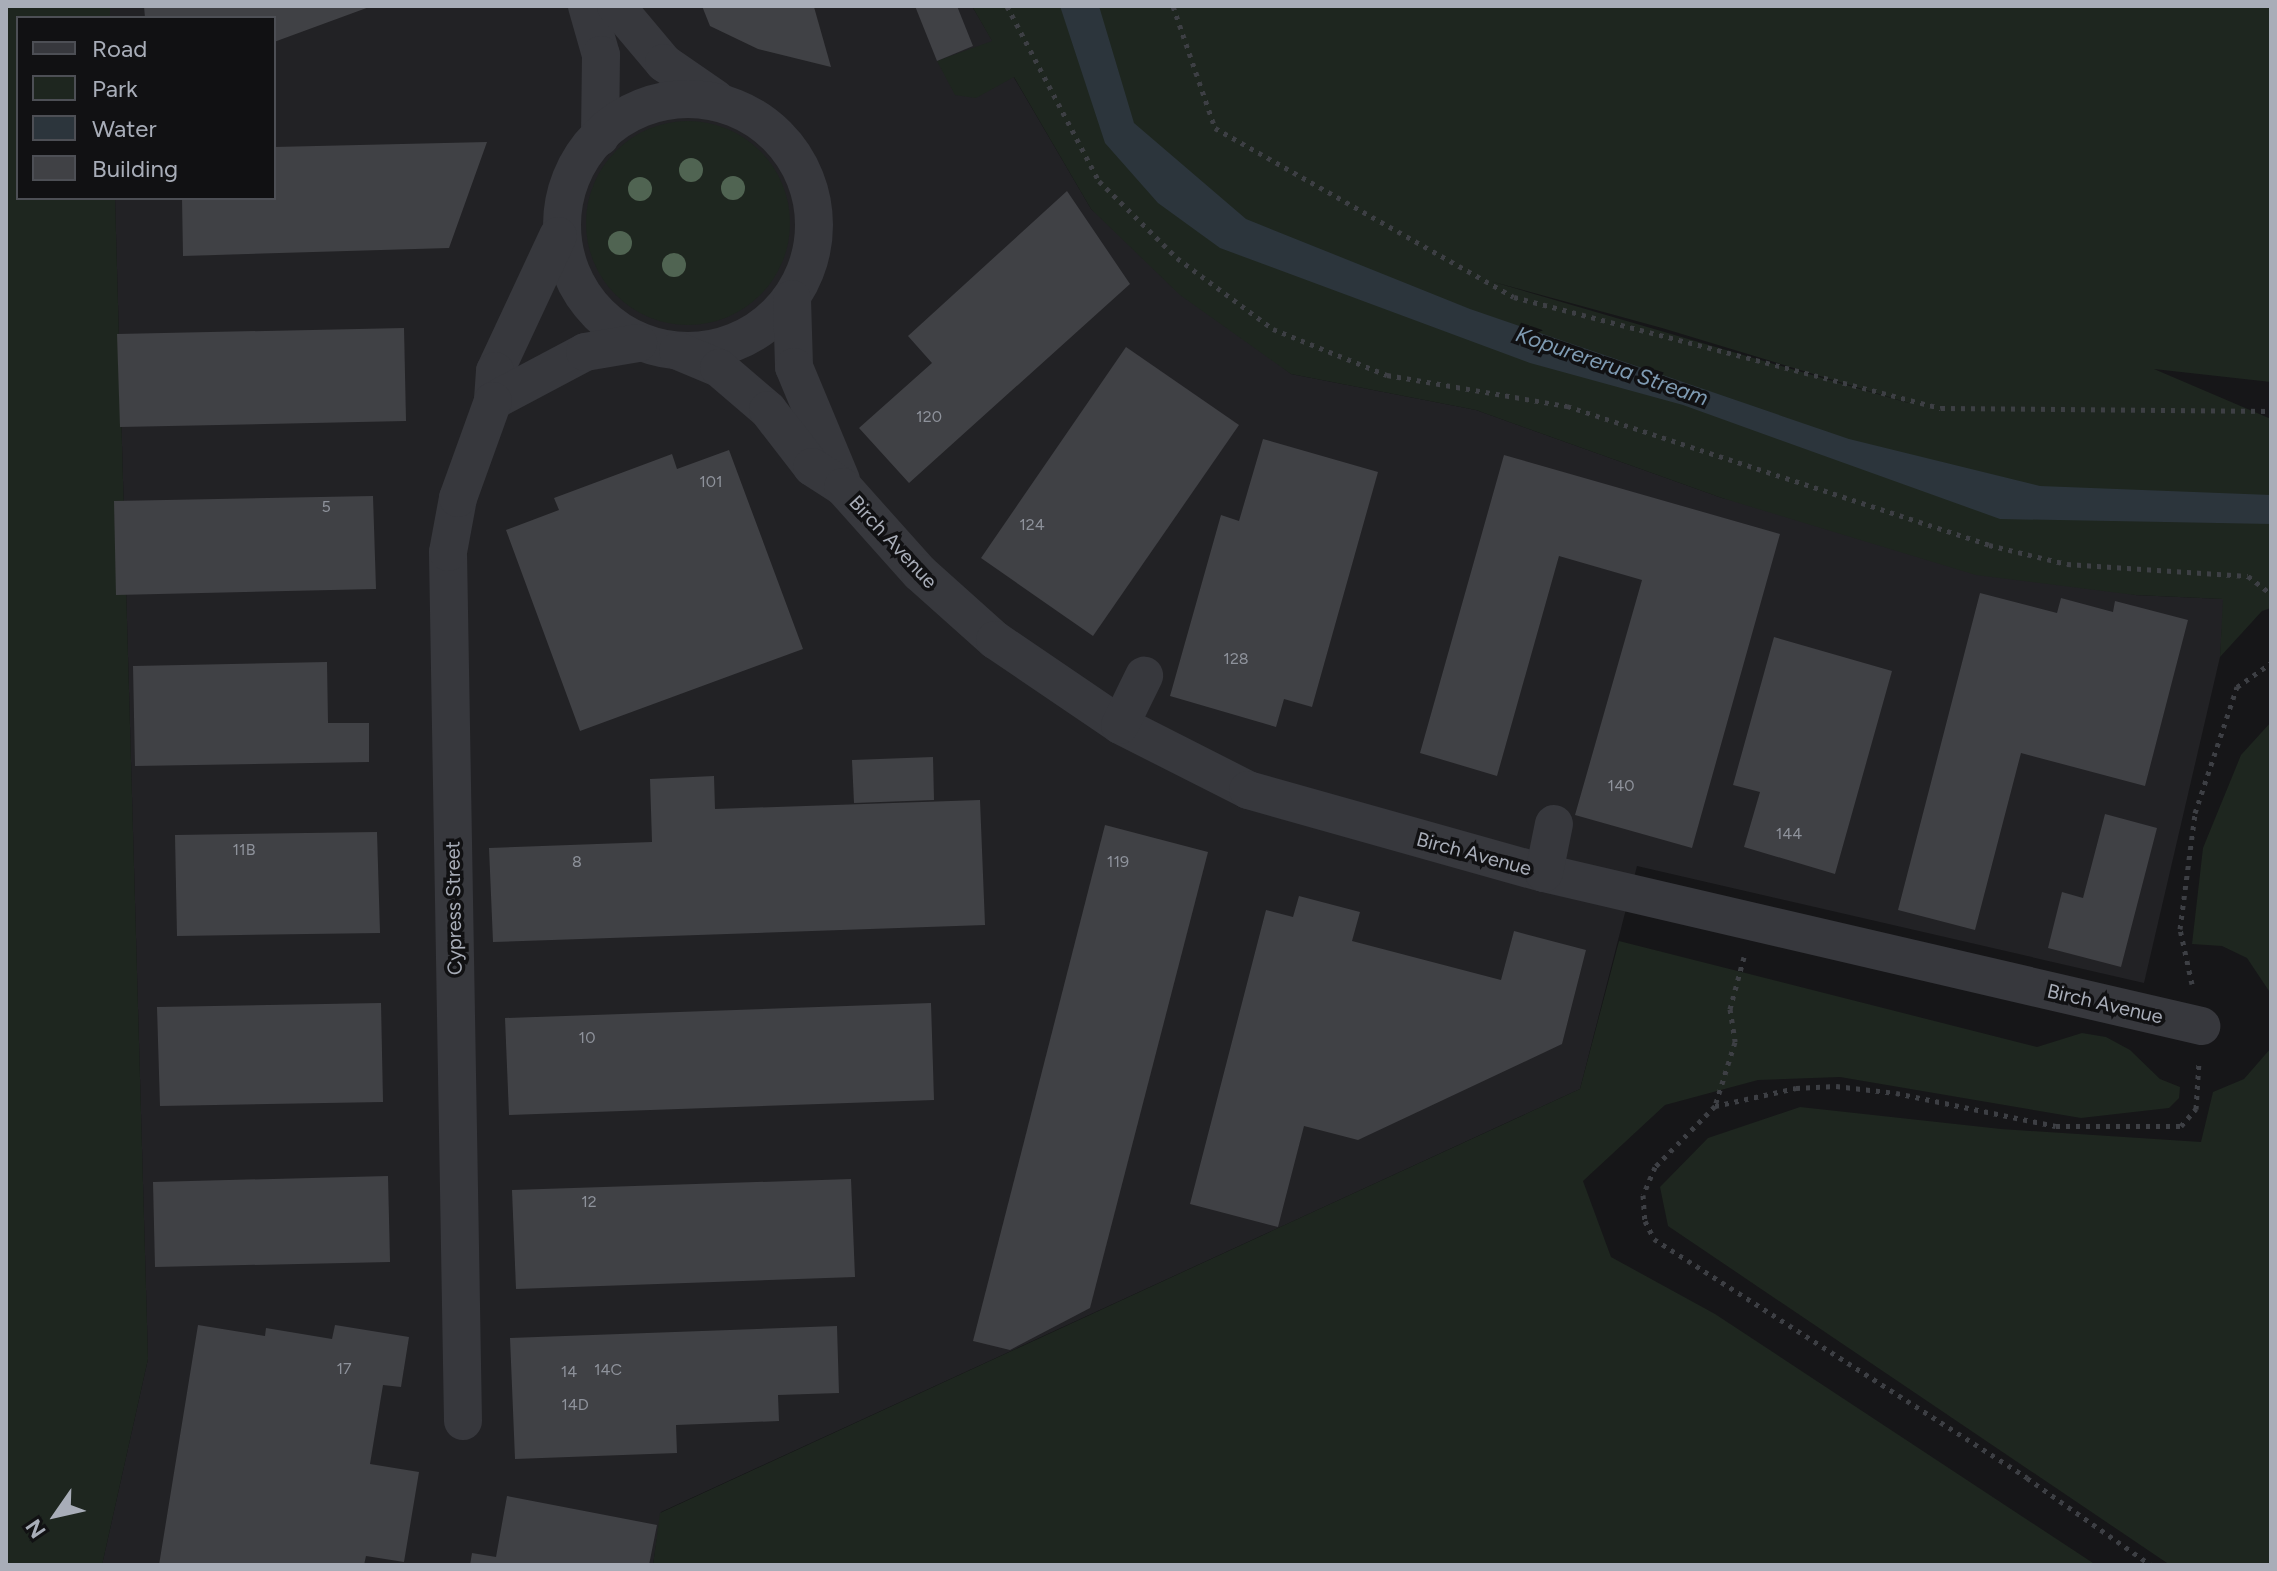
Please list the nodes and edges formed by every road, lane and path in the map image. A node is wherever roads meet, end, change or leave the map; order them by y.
1 (587, 6) edge
2 (616, 6) edge
3 (1007, 6) edge
4 (1173, 6) edge
5 (716, 99) junction
6 (600, 137) junction
7 (558, 236) junction
8 (792, 299) junction
9 (638, 343) junction
10 (678, 351) junction
11 (493, 401) junction
12 (2271, 411) edge
13 (843, 487) junction
14 (2271, 594) edge
15 (2271, 663) edge
16 (1144, 676) dead end
17 (1120, 725) junction
18 (1554, 824) dead end
19 (1544, 873) junction
20 (1754, 921) junction
21 (2201, 1026) junction
22 (1715, 1106) junction
23 (463, 1421) dead end
24 (2151, 1565) edge

1 - 6 street
2 - 5 street
3 - 14 path
4 - 12 path
5 - 6 street
5 - 8 street
6 - 7 street
7 - 9 street
7 - 11 street, Cypress Street
8 - 10 street
8 - 13 street, Birch Avenue
9 - 10 street
9 - 11 street
10 - 13 street, Birch Avenue
11 - 23 street, Cypress Street
13 - 17 street, Birch Avenue
15 - 21 path
16 - 17 street
17 - 19 street, Birch Avenue
18 - 19 street
19 - 20 street, Birch Avenue
20 - 21 street, Birch Avenue
20 - 22 path
21 - 22 path
22 - 24 path

